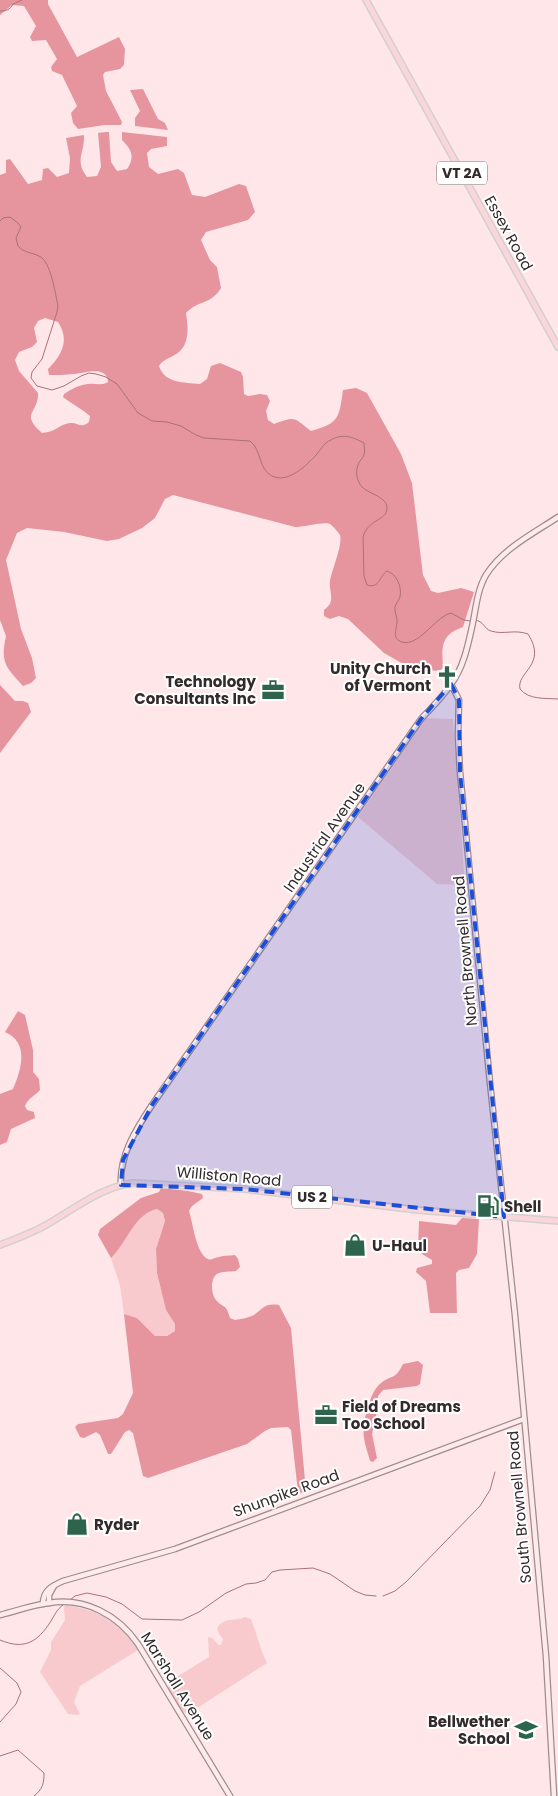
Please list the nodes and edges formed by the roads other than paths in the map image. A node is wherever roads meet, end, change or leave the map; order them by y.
1 (366, 0) edge
2 (558, 347) edge
3 (558, 517) edge
4 (451, 684) junction
5 (121, 1186) junction
6 (504, 1217) junction
7 (558, 1221) edge
8 (0, 1245) edge
9 (524, 1419) junction
10 (55, 1585) junction
11 (49, 1603) junction
12 (43, 1604) junction
13 (0, 1615) edge
14 (230, 1796) edge
15 (554, 1796) edge

1 - 2 main road, Essex Road / VT 2A
3 - 4 street, Industrial Avenue
4 - 5 street, Industrial Avenue
4 - 6 street, North Brownell Road
5 - 6 main road, Williston Road / US 2
5 - 8 main road, Williston Road / US 2
6 - 7 main road, Williston Road / US 2
6 - 9 street, South Brownell Road
9 - 10 street, Shunpike Road
9 - 15 street, South Brownell Road
10 - 11 street
10 - 12 street
11 - 12 street, Marshall Avenue
11 - 14 street, Marshall Avenue
12 - 13 street, Marshall Avenue

